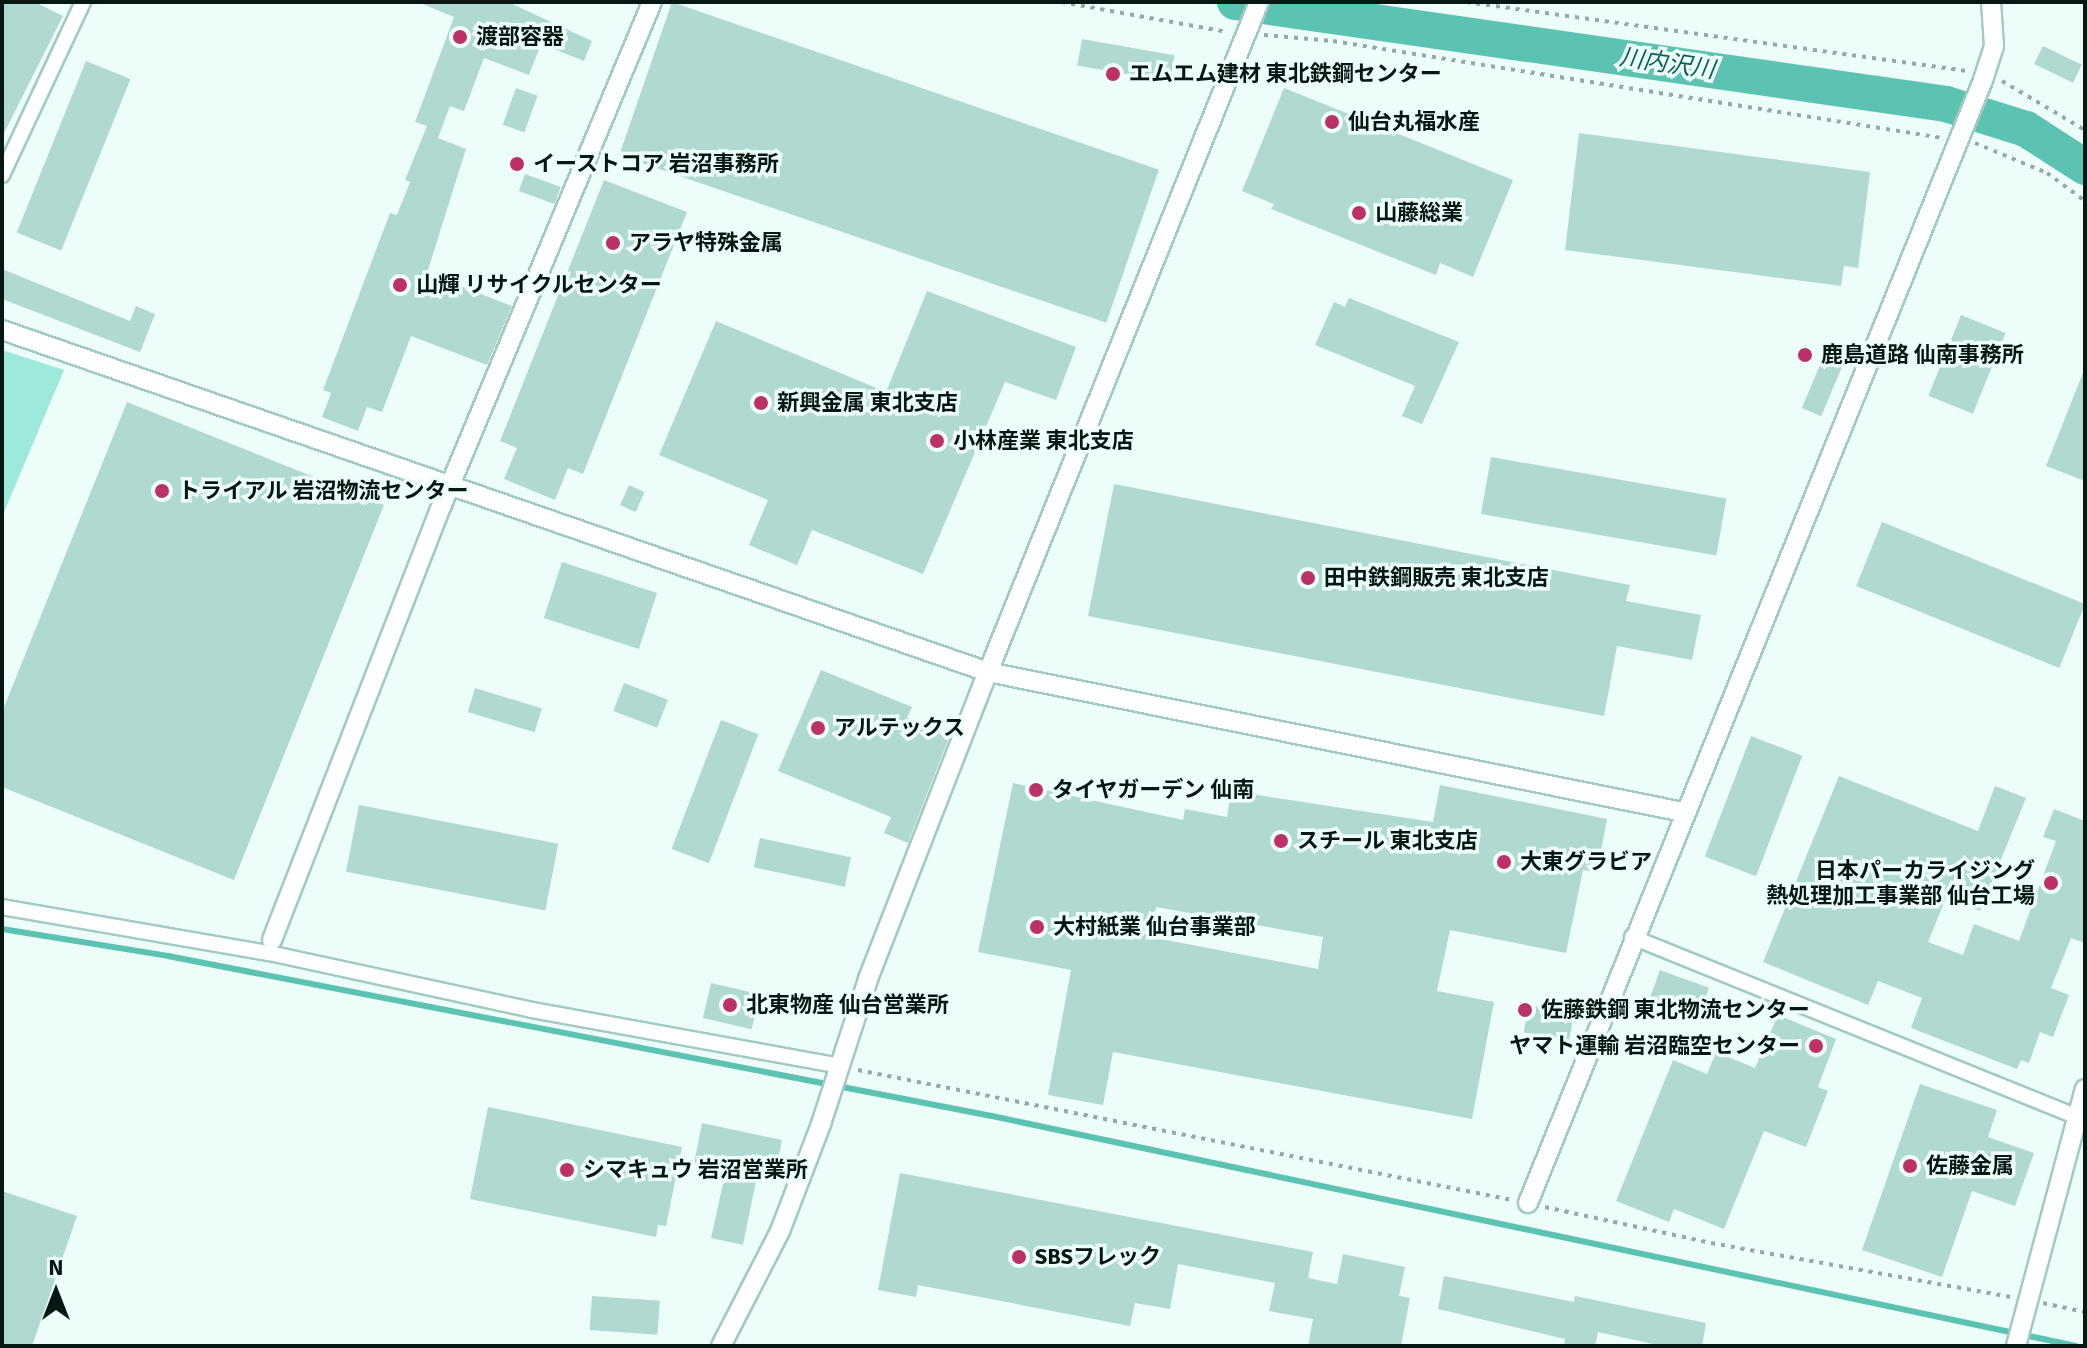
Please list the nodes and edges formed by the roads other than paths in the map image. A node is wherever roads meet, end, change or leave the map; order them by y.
1 (83, 2) edge
2 (652, 2) edge
3 (1259, 2) edge
4 (1991, 2) edge
5 (2, 175) edge
6 (2, 330) edge
7 (451, 483) junction
8 (988, 672) junction
9 (1683, 812) junction
10 (2, 907) edge
11 (1632, 937) junction
12 (272, 940) dead end
13 (839, 1069) junction
14 (2085, 1089) edge
15 (2076, 1116) junction
16 (1528, 1203) road end
17 (721, 1346) edge
18 (2016, 1346) edge

1 - 5 street
2 - 7 street
3 - 8 street
4 - 9 street
6 - 7 street
7 - 8 street
7 - 12 street
8 - 9 street
8 - 13 street
9 - 11 street
10 - 13 street
11 - 15 street
11 - 16 street
13 - 17 street
14 - 15 street
15 - 18 street

